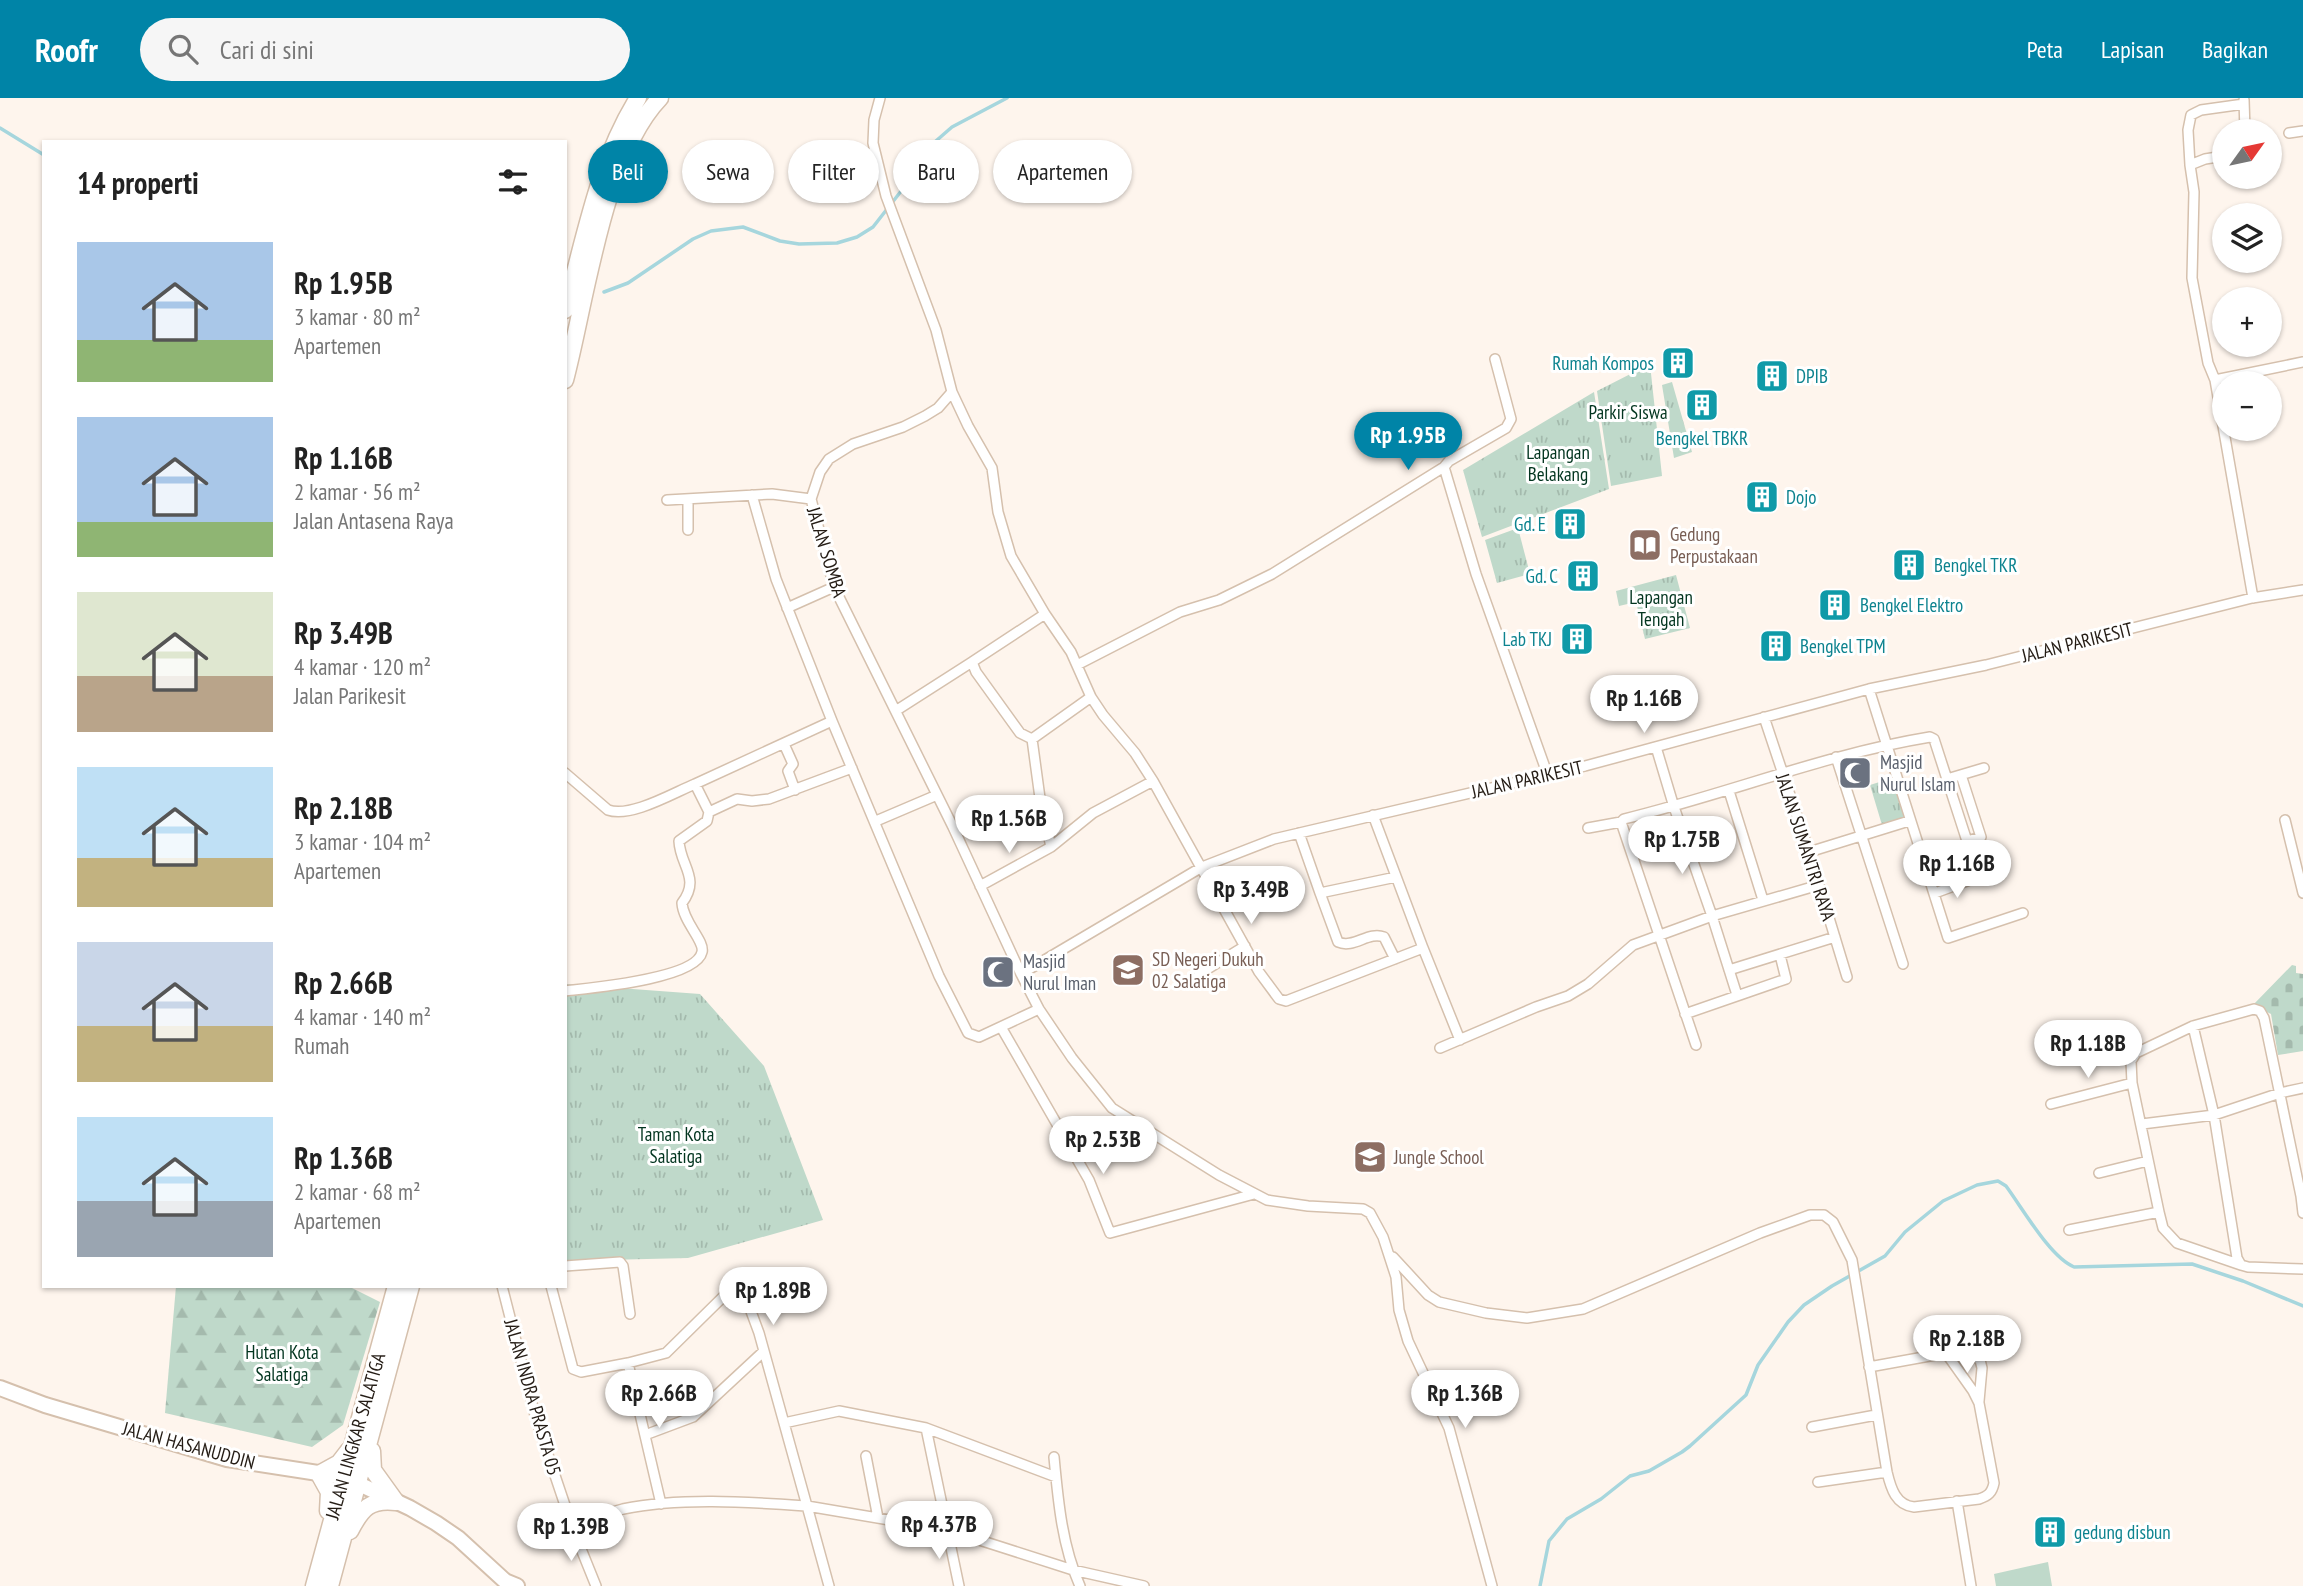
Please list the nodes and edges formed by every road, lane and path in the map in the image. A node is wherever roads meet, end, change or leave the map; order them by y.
1 (638, 98) edge
2 (660, 98) edge
3 (880, 98) edge
4 (2244, 101) edge
5 (2245, 119) edge
6 (2303, 131) edge
7 (2289, 133) dead end
8 (2212, 159) edge
9 (2190, 165) junction
10 (567, 302) edge
11 (1495, 359) dead end
12 (2303, 362) edge
13 (567, 371) edge
14 (2259, 371) edge
15 (2212, 373) edge
16 (951, 392) junction
17 (2226, 441) edge
18 (1444, 467) junction
19 (752, 495) junction
20 (811, 499) junction
21 (667, 500) dead end
22 (688, 500) junction
23 (688, 530) dead end
24 (834, 587) junction
25 (2303, 590) edge
26 (2253, 598) junction
27 (787, 608) junction
28 (1045, 614) junction
29 (972, 662) junction
30 (1077, 665) junction
31 (1868, 689) junction
32 (1091, 697) junction
33 (897, 710) junction
34 (1764, 717) junction
35 (832, 721) junction
36 (1032, 739) junction
37 (784, 744) junction
38 (1656, 747) junction
39 (1886, 747) junction
40 (1836, 757) junction
41 (852, 768) junction
42 (1984, 768) dead end
43 (1782, 772) junction
44 (1547, 773) junction
45 (567, 775) edge
46 (1961, 775) junction
47 (1947, 779) junction
48 (1153, 781) junction
49 (695, 784) junction
50 (795, 790) junction
51 (1729, 791) junction
52 (937, 795) junction
53 (1674, 807) junction
54 (709, 812) junction
55 (1374, 815) junction
56 (2285, 820) dead end
57 (876, 821) junction
58 (1909, 821) junction
59 (1621, 822) junction
60 (1588, 828) dead end
61 (1299, 833) junction
62 (1860, 836) junction
63 (1967, 841) junction
64 (1051, 847) junction
65 (1810, 852) junction
66 (1202, 867) junction
67 (1396, 877) junction
68 (1819, 885) junction
69 (980, 886) junction
70 (1320, 893) junction
71 (1935, 893) junction
72 (2303, 893) edge
73 (1763, 900) junction
74 (2023, 913) dead end
75 (1712, 916) junction
76 (1660, 935) junction
77 (1835, 937) junction
78 (1245, 946) junction
79 (1423, 948) junction
80 (1780, 955) junction
81 (1395, 958) junction
82 (1903, 964) dead end
83 (1729, 971) junction
84 (1021, 974) junction
85 (1847, 977) dead end
86 (1190, 984) dead end
87 (567, 991) edge
88 (1737, 995) junction
89 (1039, 1009) junction
90 (1685, 1014) junction
91 (2193, 1026) junction
92 (1000, 1027) junction
93 (1460, 1040) junction
94 (1696, 1045) dead end
95 (1440, 1048) dead end
96 (2132, 1083) junction
97 (2303, 1088) edge
98 (2280, 1093) junction
99 (2051, 1104) dead end
100 (2214, 1115) junction
101 (2142, 1124) junction
102 (2148, 1161) junction
103 (2099, 1173) dead end
104 (1254, 1194) junction
105 (2158, 1212) junction
106 (2303, 1213) edge
107 (2069, 1230) dead end
108 (1389, 1254) junction
109 (2241, 1265) junction
110 (567, 1266) edge
111 (2303, 1269) edge
112 (395, 1288) edge
113 (410, 1288) edge
114 (503, 1288) edge
115 (552, 1288) edge
116 (630, 1314) dead end
117 (764, 1351) junction
118 (1946, 1353) junction
119 (628, 1363) junction
120 (1869, 1367) junction
121 (0, 1388) edge
122 (1979, 1403) junction
123 (1876, 1415) junction
124 (784, 1423) junction
125 (374, 1424) junction
126 (1812, 1427) dead end
127 (926, 1428) junction
128 (357, 1429) junction
129 (645, 1435) junction
130 (866, 1457) dead end
131 (1054, 1457) dead end
132 (1887, 1472) junction
133 (319, 1474) junction
134 (1056, 1478) junction
135 (351, 1481) junction
136 (1818, 1482) dead end
137 (1957, 1501) junction
138 (396, 1502) junction
139 (661, 1504) junction
140 (807, 1506) junction
141 (877, 1518) junction
142 (573, 1529) junction
143 (948, 1530) junction
144 (339, 1553) junction
145 (322, 1558) junction
146 (1073, 1570) junction
147 (509, 1584) edge
148 (314, 1586) edge
149 (330, 1586) edge
150 (596, 1586) edge
151 (829, 1586) edge
152 (959, 1586) edge
153 (1080, 1586) edge
154 (1143, 1586) edge
155 (1492, 1586) edge
156 (1971, 1586) edge

1 - 10 highway
2 - 13 highway
3 - 16 street
4 - 5 street
4 - 9 street
6 - 7 street
8 - 9 street
9 - 15 street
11 - 18 street
12 - 14 street
16 - 20 street, JALAN SOMBA
16 - 28 street
17 - 26 street
18 - 30 street
18 - 44 street
19 - 20 street
19 - 22 street
19 - 27 street
20 - 24 street, JALAN SOMBA
21 - 22 street
22 - 23 street
24 - 27 street
24 - 33 street, JALAN SOMBA
25 - 26 street, JALAN PARIKESIT
26 - 31 street, JALAN PARIKESIT
27 - 35 street
28 - 29 street
28 - 30 street
29 - 33 street
29 - 36 street
30 - 32 street
31 - 34 street, JALAN PARIKESIT
31 - 39 street
32 - 36 street
32 - 48 street
33 - 52 street, JALAN SOMBA
34 - 38 street, JALAN PARIKESIT
34 - 43 street, JALAN SUMANTRI RAYA
35 - 37 street
35 - 41 street
36 - 64 street
37 - 49 street
37 - 50 street
38 - 44 street, JALAN PARIKESIT
38 - 53 street
39 - 40 street
39 - 47 street
39 - 58 street
40 - 43 street
40 - 62 street
41 - 50 street
41 - 57 street
42 - 46 street
43 - 51 street
43 - 65 street, JALAN SUMANTRI RAYA
44 - 55 street, JALAN PARIKESIT
45 - 49 street
46 - 47 street
46 - 63 street
47 - 63 street
48 - 64 street
48 - 66 street
49 - 54 street
50 - 54 street
51 - 53 street
51 - 73 street
52 - 57 street
52 - 69 street, JALAN SOMBA
53 - 59 street
53 - 75 street
54 - 87 street
55 - 61 street, JALAN PARIKESIT
55 - 67 street
56 - 72 street
57 - 92 street
58 - 62 street
58 - 71 street
59 - 60 street
59 - 76 street
61 - 66 street, JALAN PARIKESIT
61 - 70 street
62 - 65 street
62 - 82 street
63 - 71 street
64 - 69 street
65 - 68 street, JALAN SUMANTRI RAYA
66 - 78 street
66 - 84 street, JALAN PARIKESIT
67 - 70 street
67 - 79 street
68 - 73 street
68 - 77 street, JALAN SUMANTRI RAYA
69 - 84 street, JALAN SOMBA
70 - 81 street
71 - 74 street
73 - 75 street
75 - 76 street
75 - 83 street
76 - 90 street
76 - 93 street
77 - 80 street
77 - 85 street, JALAN SUMANTRI RAYA
78 - 81 street
78 - 86 street
79 - 81 street
79 - 93 street
80 - 83 street
80 - 88 street
83 - 88 street
84 - 89 street, JALAN SOMBA
88 - 90 street
89 - 92 street
89 - 104 street, JALAN SOMBA
90 - 94 street
91 - 96 street
91 - 98 street
91 - 100 street
92 - 104 street
93 - 95 street
96 - 99 street
96 - 101 street
97 - 98 street
98 - 100 street
98 - 106 street
100 - 101 street
100 - 109 street
101 - 102 street
102 - 103 street
102 - 105 street
104 - 108 street, JALAN SOMBA
105 - 107 street
105 - 109 street
108 - 120 street
108 - 155 street
109 - 111 street
110 - 116 street
112 - 128 highway, JALAN LINGKAR SALATIGA
113 - 125 highway, JALAN LINGKAR SALATIGA
114 - 142 street, JALAN INDRA PRASTA 05
115 - 119 street
117 - 119 street
117 - 124 street
117 - 129 street
118 - 120 street
118 - 122 street
118 - 122 street
119 - 129 street
120 - 123 street
121 - 133 main road, JALAN HASANUDDIN
122 - 137 street
123 - 126 street
123 - 132 street
124 - 127 street
124 - 140 street
125 - 135 highway, JALAN LINGKAR SALATIGA
125 - 138 highway
127 - 134 street
127 - 143 street
128 - 133 highway
128 - 135 highway, JALAN LINGKAR SALATIGA
129 - 139 street
130 - 141 street
131 - 134 street
132 - 136 street
132 - 137 street
133 - 135 main road, JALAN HASANUDDIN
133 - 145 highway
134 - 146 street
135 - 138 main road, JALAN HASANUDDIN
135 - 144 highway, JALAN LINGKAR SALATIGA
135 - 145 highway, JALAN LINGKAR SALATIGA
137 - 156 street
138 - 144 highway
138 - 147 main road, JALAN HASANUDDIN
139 - 140 street
139 - 142 street
140 - 141 street
140 - 151 street
141 - 143 street
142 - 150 street, JALAN INDRA PRASTA 05
143 - 146 street
143 - 152 street
144 - 149 highway, JALAN LINGKAR SALATIGA
145 - 148 highway, JALAN LINGKAR SALATIGA
146 - 153 street
146 - 154 street

